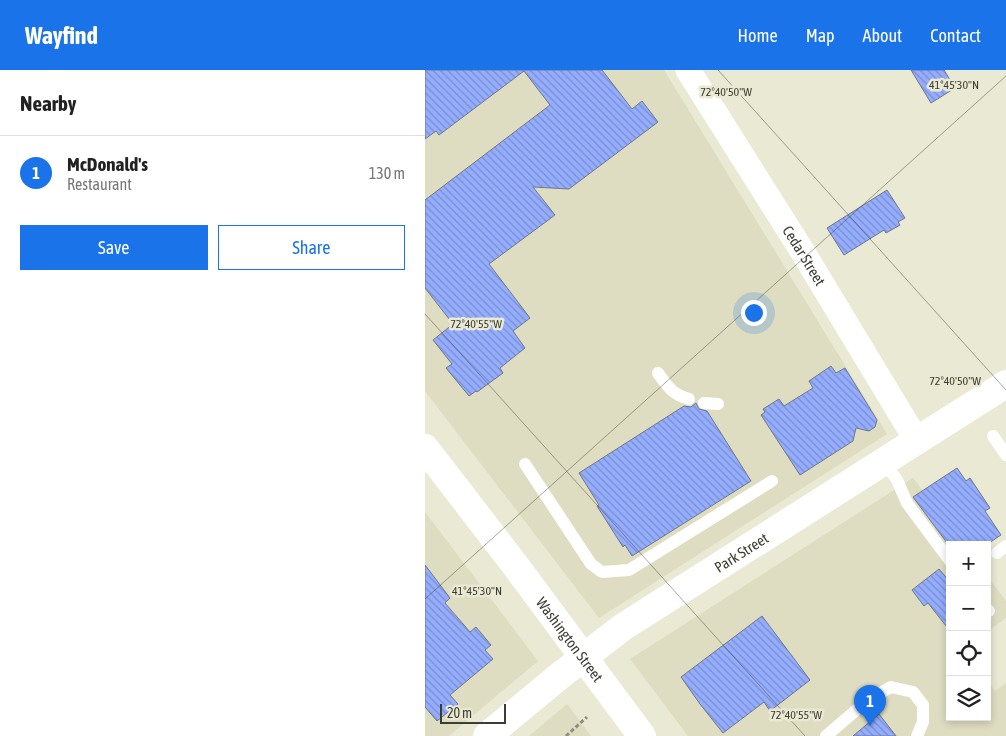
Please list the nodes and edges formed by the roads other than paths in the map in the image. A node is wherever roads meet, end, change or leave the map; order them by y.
1 (688, 70) edge
2 (658, 373) dead end
3 (1006, 384) edge
4 (689, 399) dead end
5 (704, 403) dead end
6 (717, 404) dead end
7 (993, 436) dead end
8 (917, 441) junction
9 (425, 448) edge
10 (1006, 455) edge
11 (884, 462) junction
12 (525, 464) dead end
13 (771, 481) dead end
14 (946, 556) edge
15 (582, 658) junction
16 (487, 736) edge
17 (642, 736) edge
18 (826, 736) edge
19 (917, 736) edge

1 - 8 street, Cedar Street
2 - 4 lane
3 - 8 main road, Park Street
5 - 6 lane
7 - 10 lane
8 - 11 main road, Park Street
9 - 15 main road, Washington Street
11 - 14 lane
11 - 15 main road, Park Street
12 - 13 lane
15 - 16 main road, Park Street
15 - 17 main road, Washington Street
18 - 19 lane

